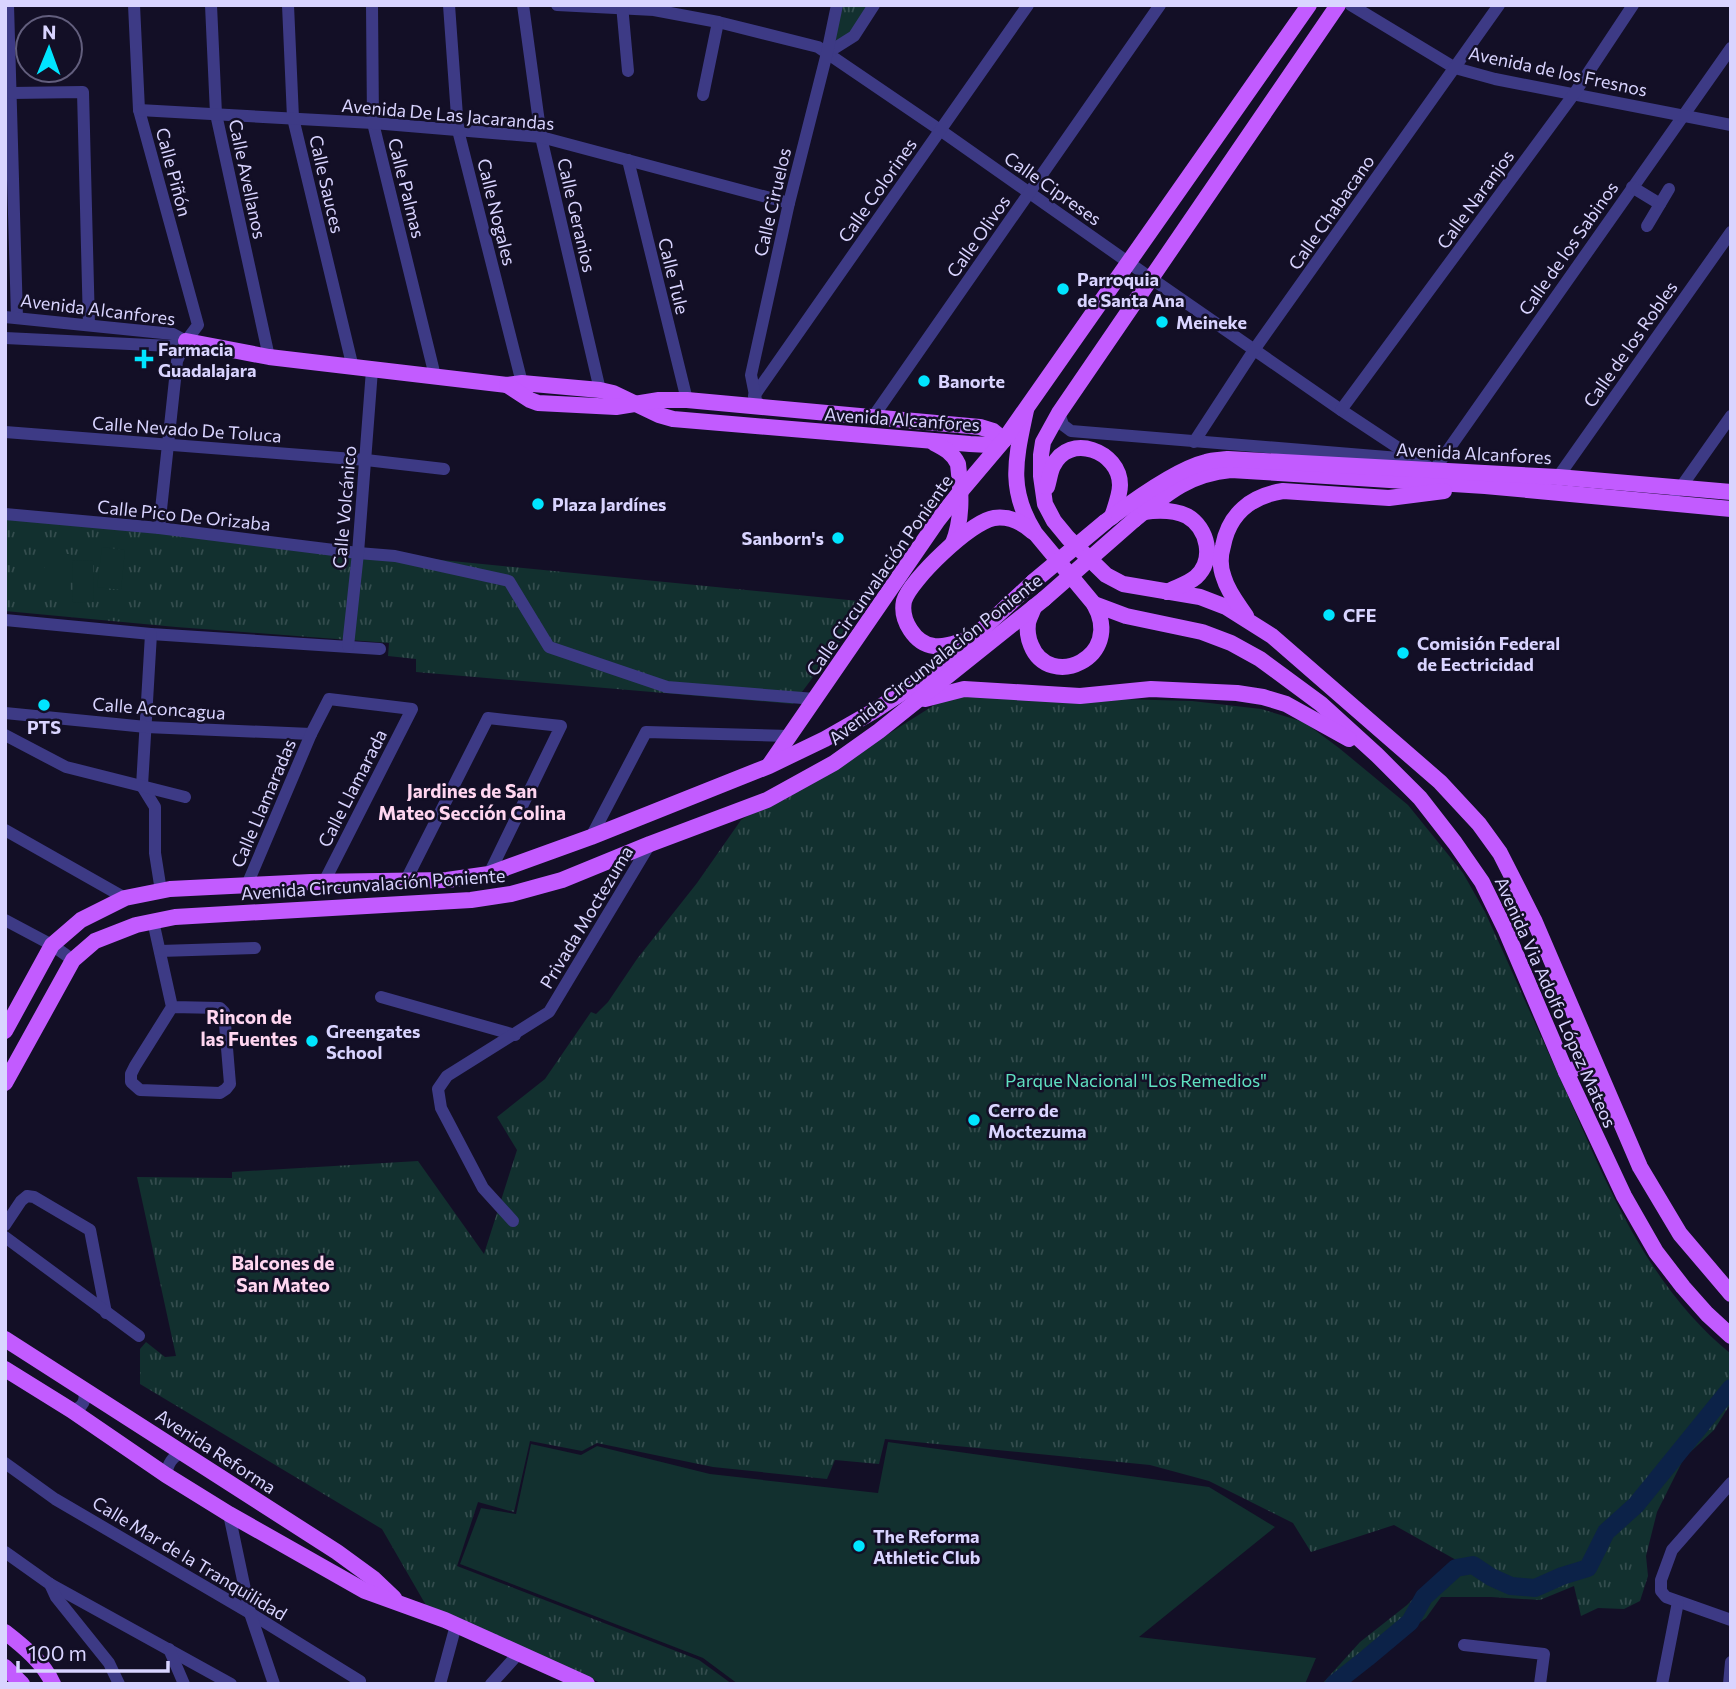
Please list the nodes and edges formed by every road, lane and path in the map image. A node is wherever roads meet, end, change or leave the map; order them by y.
1 (8, 5) edge
2 (134, 5) edge
3 (211, 5) edge
4 (288, 5) edge
5 (372, 5) edge
6 (449, 5) edge
7 (523, 5) edge
8 (557, 5) edge
9 (837, 5) edge
10 (874, 5) edge
11 (1028, 5) edge
12 (1160, 5) edge
13 (1301, 5) edge
14 (1309, 5) edge
15 (1338, 5) edge
16 (1351, 5) edge
17 (1499, 5) edge
18 (1633, 5) edge
19 (622, 6) edge
20 (655, 7) edge
21 (718, 22) junction
22 (1731, 48) edge
23 (827, 53) junction
24 (1455, 68) junction
25 (1264, 70) junction
26 (628, 71) dead end
27 (11, 93) junction
28 (1574, 94) junction
29 (703, 95) dead end
30 (139, 110) junction
31 (216, 114) junction
32 (1685, 115) junction
33 (293, 118) junction
34 (373, 123) junction
35 (1731, 125) edge
36 (458, 130) junction
37 (940, 130) junction
38 (541, 137) junction
39 (628, 160) junction
40 (1632, 187) junction
41 (1669, 190) dead end
42 (1029, 192) junction
43 (789, 203) junction
44 (1660, 204) junction
45 (1647, 226) dead end
46 (1731, 232) edge
47 (1128, 262) junction
48 (1152, 279) junction
49 (11, 317) edge
50 (89, 325) junction
51 (5, 338) edge
52 (186, 341) junction
53 (1255, 350) junction
54 (269, 358) junction
55 (353, 368) junction
56 (372, 370) junction
57 (435, 376) junction
58 (516, 388) junction
59 (600, 390) junction
60 (687, 400) junction
61 (757, 401) junction
62 (638, 404) junction
63 (1026, 410) junction
64 (1341, 411) junction
65 (1059, 413) junction
66 (1731, 416) edge
67 (873, 417) junction
68 (5, 432) edge
69 (1004, 440) junction
70 (931, 441) junction
71 (1194, 442) junction
72 (168, 446) junction
73 (1415, 459) junction
74 (366, 460) junction
75 (444, 469) dead end
76 (1434, 470) junction
77 (1558, 477) junction
78 (1015, 483) junction
79 (1485, 486) junction
80 (1681, 487) junction
81 (960, 492) junction
82 (1731, 492) edge
83 (1662, 502) junction
84 (1045, 504) junction
85 (1731, 509) edge
86 (5, 513) edge
87 (1139, 516) junction
88 (1109, 520) junction
89 (159, 528) junction
90 (1035, 533) junction
91 (952, 545) junction
92 (358, 553) junction
93 (1167, 592) junction
94 (1039, 603) junction
95 (1094, 604) junction
96 (5, 620) edge
97 (1252, 623) junction
98 (151, 635) junction
99 (974, 637) junction
100 (348, 646) junction
101 (380, 649) dead end
102 (815, 699) junction
103 (916, 702) junction
104 (412, 709) joint
105 (5, 713) edge
106 (146, 727) junction
107 (311, 734) junction
108 (5, 735) edge
109 (789, 736) junction
110 (1377, 755) junction
111 (769, 766) junction
112 (142, 786) junction
113 (185, 797) dead end
114 (5, 830) edge
115 (590, 837) junction
116 (650, 844) junction
117 (489, 874) junction
118 (405, 881) junction
119 (324, 882) junction
120 (247, 885) junction
121 (190, 888) junction
122 (166, 890) junction
123 (125, 898) junction
124 (192, 916) junction
125 (175, 917) junction
126 (5, 920) edge
127 (153, 921) junction
128 (52, 945) junction
129 (255, 948) dead end
130 (160, 951) junction
131 (73, 960) junction
132 (26, 992) junction
133 (381, 997) dead end
134 (47, 1005) junction
135 (172, 1007) junction
136 (5, 1031) edge
137 (515, 1035) junction
138 (1566, 1072) junction
139 (5, 1083) edge
140 (1617, 1114) junction
141 (513, 1221) dead end
142 (5, 1225) edge
143 (5, 1237) edge
144 (1728, 1292) edge
145 (106, 1313) junction
146 (139, 1336) dead end
147 (1731, 1336) edge
148 (5, 1339) edge
149 (5, 1369) edge
150 (82, 1388) junction
151 (71, 1410) junction
152 (181, 1452) junction
153 (5, 1463) edge
154 (166, 1475) junction
155 (1731, 1483) edge
156 (229, 1514) junction
157 (5, 1552) edge
158 (51, 1584) junction
159 (1678, 1602) junction
160 (401, 1604) junction
161 (250, 1613) junction
162 (1731, 1620) edge
163 (456, 1625) junction
164 (5, 1632) edge
165 (1464, 1645) dead end
166 (169, 1649) junction
167 (519, 1653) junction
168 (1731, 1662) edge
169 (5, 1667) edge
170 (566, 1678) edge
171 (360, 1681) dead end
172 (22, 1684) edge
173 (54, 1684) edge
174 (119, 1684) edge
175 (184, 1684) edge
176 (231, 1684) edge
177 (274, 1684) edge
178 (440, 1684) edge
179 (491, 1684) edge
180 (587, 1684) edge
181 (1540, 1684) edge
182 (1662, 1684) edge
183 (1729, 1684) edge

1 - 27 street
2 - 30 street, Calle Piñón
3 - 31 street, Calle Avellanos
4 - 33 street, Calle Sauces
5 - 34 street, Calle Palmas
6 - 36 street, Calle Nogales
7 - 38 street, Calle Geranios
8 - 19 street, Calle Cipreses
9 - 23 street, Calle Ciruelos
10 - 23 street
11 - 37 street, Calle Colorines
12 - 42 street, Calle Olivos
13 - 25 street
14 - 25 main road, Avenida Via Adolfo López Mateos
15 - 48 main road, Avenida Via Adolfo López Mateos
16 - 24 street, Avenida de los Fresnos
17 - 24 street, Calle Chabacano
18 - 28 street, Calle Naranjos
19 - 20 street, Calle Cipreses
19 - 26 street
20 - 21 street, Calle Cipreses
21 - 23 street, Calle Cipreses
21 - 29 street
22 - 32 street, Calle de los Sabinos
23 - 37 street, Calle Cipreses
23 - 43 street, Calle Ciruelos
24 - 28 street, Avenida de los Fresnos
24 - 53 street, Calle Chabacano
25 - 47 main road, Avenida Via Adolfo López Mateos
27 - 49 street
27 - 50 street
28 - 32 street, Avenida de los Fresnos
28 - 64 street, Calle Naranjos
30 - 31 street, Avenida De Las Jacarandas
30 - 52 street, Calle Piñón
31 - 33 street, Avenida De Las Jacarandas
31 - 54 street, Calle Avellanos
32 - 35 street, Avenida de los Fresnos
32 - 40 street, Calle de los Sabinos
33 - 34 street, Avenida De Las Jacarandas
33 - 55 street, Calle Sauces
34 - 36 street, Avenida De Las Jacarandas
34 - 57 street, Calle Palmas
36 - 38 street, Avenida De Las Jacarandas
36 - 58 street, Calle Nogales
37 - 42 street, Calle Cipreses
37 - 61 street, Calle Colorines
38 - 39 street, Avenida De Las Jacarandas
38 - 59 street, Calle Geranios
39 - 43 street, Avenida De Las Jacarandas
39 - 60 street, Calle Tule
40 - 44 street
40 - 76 street, Calle de los Sabinos
41 - 44 street
42 - 47 street, Calle Cipreses
42 - 67 street, Calle Olivos
43 - 61 street, Calle Ciruelos
44 - 45 street
46 - 77 street, Calle de los Robles
47 - 48 street, Calle Cipreses
47 - 63 main road, Avenida Via Adolfo López Mateos
48 - 53 street, Calle Cipreses
48 - 65 main road, Avenida Via Adolfo López Mateos
49 - 50 street, Avenida Alcanfores
50 - 52 street, Avenida Alcanfores
51 - 52 street, Avenida Alcanfores
52 - 54 main road, Avenida Alcanfores
52 - 72 street
53 - 64 street, Calle Cipreses
53 - 71 street, Calle Chabacano
54 - 55 main road, Avenida Alcanfores
55 - 56 main road, Avenida Alcanfores
56 - 57 main road, Avenida Alcanfores
56 - 74 street, Calle Volcánico
57 - 58 main road, Avenida Alcanfores
58 - 59 main road, Avenida Alcanfores
58 - 62 main road, Avenida Alcanfores
59 - 62 main road, Avenida Alcanfores
60 - 61 main road, Avenida Alcanfores
60 - 62 main road, Avenida Alcanfores
61 - 67 main road, Avenida Alcanfores
62 - 70 main road, Avenida Alcanfores
63 - 69 main road, Calle Circunvalación Poniente
63 - 78 main road, Avenida Via Adolfo López Mateos
64 - 73 street, Calle Cipreses
65 - 71 street, Avenida Alcanfores
65 - 84 main road, Avenida Via Adolfo López Mateos
66 - 80 street
67 - 69 main road, Avenida Alcanfores
68 - 72 street, Calle Nevado De Toluca
69 - 70 main road, Avenida Alcanfores
69 - 78 main road
69 - 81 main road, Calle Circunvalación Poniente
70 - 81 main road
71 - 73 street, Avenida Alcanfores
72 - 74 street, Calle Nevado De Toluca
72 - 89 street
73 - 76 street, Calle Cipreses
74 - 75 street, Calle Nevado De Toluca
74 - 92 street, Calle Volcánico
76 - 77 main road, Avenida Alcanfores
76 - 88 main road, Avenida Alcanfores
77 - 80 main road, Avenida Alcanfores
78 - 90 main road, Avenida Via Adolfo López Mateos
79 - 83 main road, Avenida Alcanfores
79 - 87 main road, Avenida Alcanfores
79 - 97 main road
80 - 82 main road, Avenida Alcanfores
80 - 83 street
81 - 91 main road
81 - 102 main road, Calle Circunvalación Poniente
83 - 85 main road, Avenida Alcanfores
84 - 88 main road
84 - 93 main road, Avenida Via Adolfo López Mateos
86 - 89 street, Calle Pico De Orizaba
87 - 93 main road
87 - 94 main road, Avenida Circunvalación Poniente, bridge
88 - 99 main road, Avenida Circunvalación Poniente, bridge
89 - 92 street, Calle Pico De Orizaba
90 - 91 main road
90 - 95 main road, Avenida Via Adolfo López Mateos
91 - 99 main road
92 - 100 street, Calle Volcánico
92 - 102 street, Calle Pico De Orizaba
93 - 97 main road, Avenida Via Adolfo López Mateos
94 - 95 main road
94 - 103 main road, Avenida Circunvalación Poniente
95 - 110 main road, Avenida Via Adolfo López Mateos
96 - 98 street
97 - 140 main road, Avenida Via Adolfo López Mateos
98 - 100 street
98 - 106 street
99 - 111 main road, Avenida Circunvalación Poniente
100 - 101 street
102 - 109 main road, Calle Circunvalación Poniente
103 - 110 main road
103 - 116 main road, Avenida Circunvalación Poniente
104 - 107 street, Calle Llamaradas
104 - 119 street, Calle Llamarada
105 - 106 street, Calle Aconcagua
106 - 107 street, Calle Aconcagua
106 - 112 street
107 - 120 street, Calle Llamaradas
108 - 112 street
109 - 111 main road, Calle Circunvalación Poniente
109 - 115 street
110 - 138 main road, Avenida Via Adolfo López Mateos
111 - 115 main road, Avenida Circunvalación Poniente
112 - 113 street
112 - 122 street
114 - 123 street
115 - 117 main road, Avenida Circunvalación Poniente
116 - 124 main road, Avenida Circunvalación Poniente
116 - 137 street, Privada Moctezuma
117 - 118 main road, Avenida Circunvalación Poniente
117 - 118 street
118 - 119 main road, Avenida Circunvalación Poniente
119 - 120 main road, Avenida Circunvalación Poniente
120 - 121 main road, Avenida Circunvalación Poniente
121 - 122 main road, Avenida Circunvalación Poniente
121 - 124 main road
122 - 123 main road, Avenida Circunvalación Poniente
122 - 125 main road
123 - 128 main road, Avenida Circunvalación Poniente
124 - 125 main road, Avenida Circunvalación Poniente
125 - 127 main road, Avenida Circunvalación Poniente
126 - 128 street
127 - 130 street
127 - 131 main road, Avenida Circunvalación Poniente
128 - 131 street
128 - 132 main road, Avenida Circunvalación Poniente
129 - 130 street
130 - 135 street
131 - 134 main road, Avenida Circunvalación Poniente
132 - 134 main road
132 - 136 main road, Avenida Circunvalación Poniente
133 - 137 street
134 - 139 main road, Avenida Circunvalación Poniente
135 - 135 street
137 - 141 street, Privada Moctezuma
138 - 140 main road
138 - 147 main road, Avenida Via Adolfo López Mateos
140 - 144 main road, Avenida Via Adolfo López Mateos
142 - 145 street
143 - 145 street
145 - 146 street
148 - 150 main road, Avenida Reforma
149 - 151 main road, Avenida Reforma
150 - 151 street
150 - 152 main road, Avenida Reforma
151 - 154 main road, Avenida Reforma
152 - 154 street
152 - 160 main road, Avenida Reforma
153 - 161 street, Calle Mar de la Tranquilidad
154 - 156 main road, Avenida Reforma
155 - 159 street
156 - 160 main road, Avenida Reforma
156 - 161 street
157 - 158 street
158 - 166 street
158 - 174 street
159 - 162 street
159 - 182 street
160 - 163 main road, Avenida Reforma
161 - 171 street, Calle Mar de la Tranquilidad
161 - 177 street
163 - 167 main road, Avenida Reforma
163 - 178 street
164 - 173 main road
165 - 181 street
166 - 175 street
166 - 176 street
167 - 170 main road, Avenida Reforma
167 - 179 street
168 - 183 street
169 - 172 main road
170 - 180 main road, Avenida Reforma

